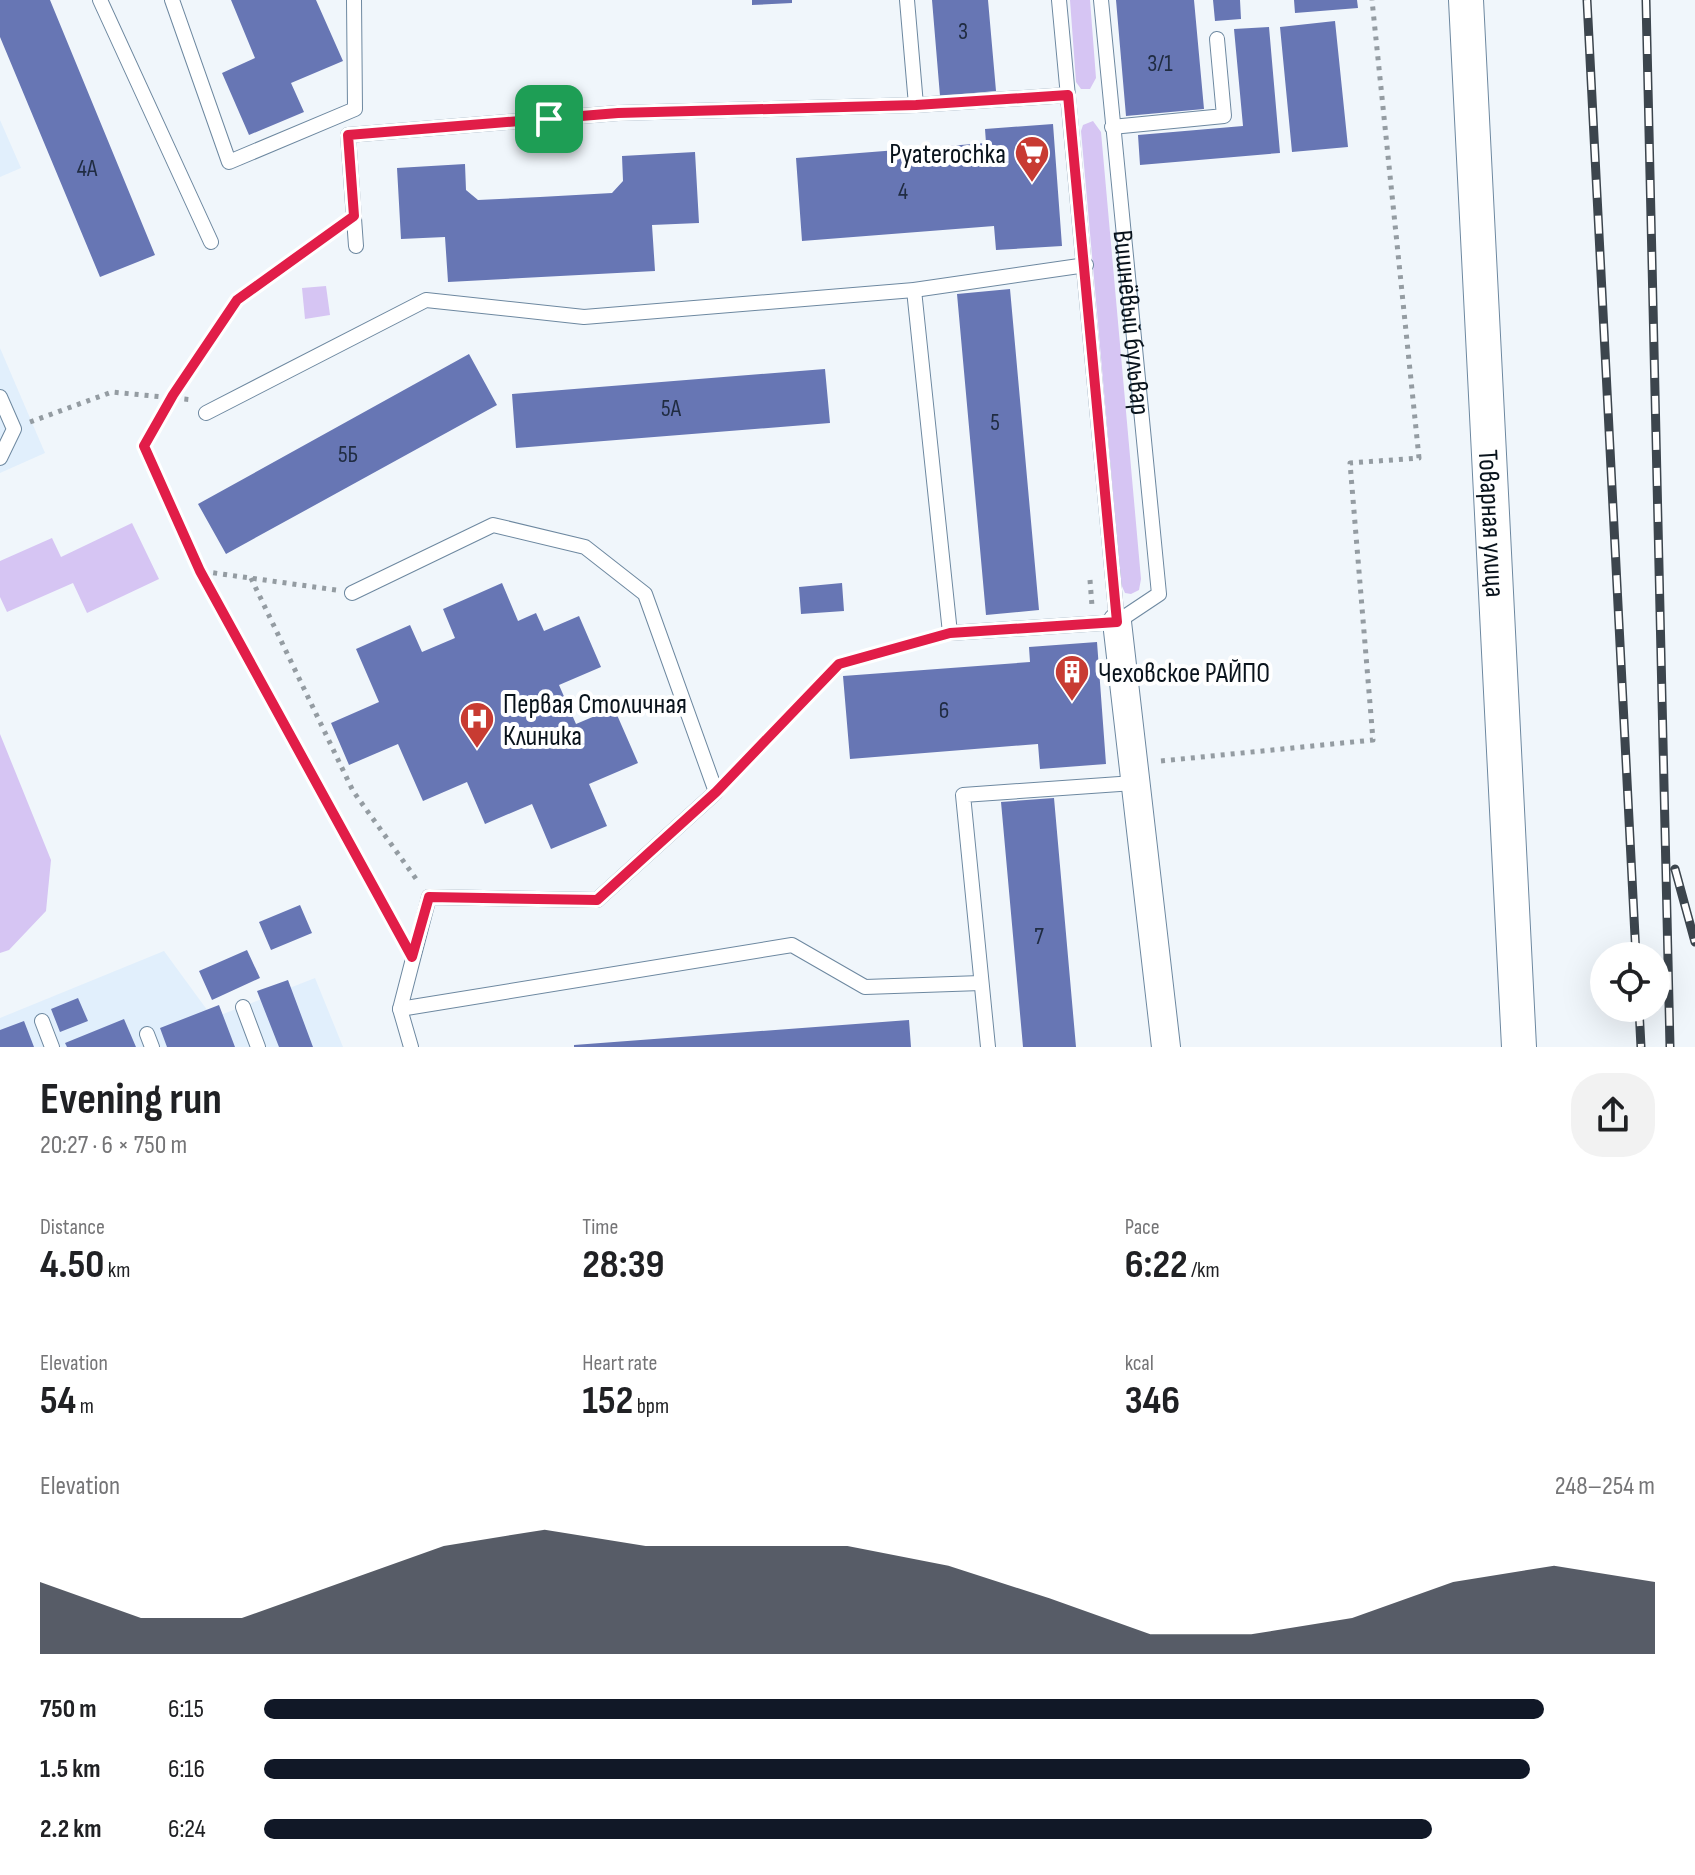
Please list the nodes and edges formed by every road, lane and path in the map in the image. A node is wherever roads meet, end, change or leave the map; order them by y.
1 (100, 0) edge
2 (172, 0) edge
3 (354, 0) edge
4 (907, 0) edge
5 (1059, 0) edge
6 (1101, 0) edge
7 (1372, 0) edge
8 (1466, 0) edge
9 (1217, 39) dead end
10 (1068, 95) junction
11 (916, 105) junction
12 (1112, 127) junction
13 (354, 216) junction
14 (211, 242) dead end
15 (356, 246) dead end
16 (1086, 265) junction
17 (914, 290) junction
18 (173, 395) junction
19 (0, 397) edge
20 (221, 406) junction
21 (206, 413) dead end
22 (14, 429) junction
23 (0, 458) edge
24 (200, 571) junction
25 (251, 578) junction
26 (352, 593) joint
27 (1117, 622) junction
28 (950, 633) junction
29 (1133, 773) junction
30 (716, 792) junction
31 (429, 897) junction
32 (412, 957) junction
33 (981, 983) junction
34 (243, 1007) dead end
35 (400, 1009) junction
36 (42, 1021) dead end
37 (52, 1047) edge
38 (258, 1047) edge
39 (411, 1047) edge
40 (988, 1047) edge
41 (1166, 1047) edge
42 (1519, 1047) edge

1 - 14 lane
2 - 3 lane
4 - 11 lane
5 - 10 lane, Вишнёвый бульвар
6 - 12 lane, Вишнёвый бульвар
7 - 29 path
8 - 42 street, Товарная улица
9 - 12 lane
10 - 11 lane
10 - 16 lane, Вишнёвый бульвар
11 - 13 lane
12 - 27 lane, Вишнёвый бульвар
13 - 15 lane
13 - 18 path
16 - 17 lane
16 - 27 lane, Вишнёвый бульвар
17 - 20 lane
17 - 28 lane
18 - 20 path
18 - 22 path
18 - 24 path
19 - 22 lane
20 - 21 lane
22 - 23 lane
24 - 25 path
24 - 32 path
25 - 26 path
25 - 31 path
26 - 30 lane
27 - 28 lane
27 - 29 street, Вишнёвый бульвар
28 - 30 path
29 - 33 lane
29 - 41 street, Вишнёвый бульвар
30 - 31 lane
31 - 32 lane
32 - 35 lane
33 - 35 lane
33 - 40 lane
34 - 38 lane
35 - 39 lane
36 - 37 lane

